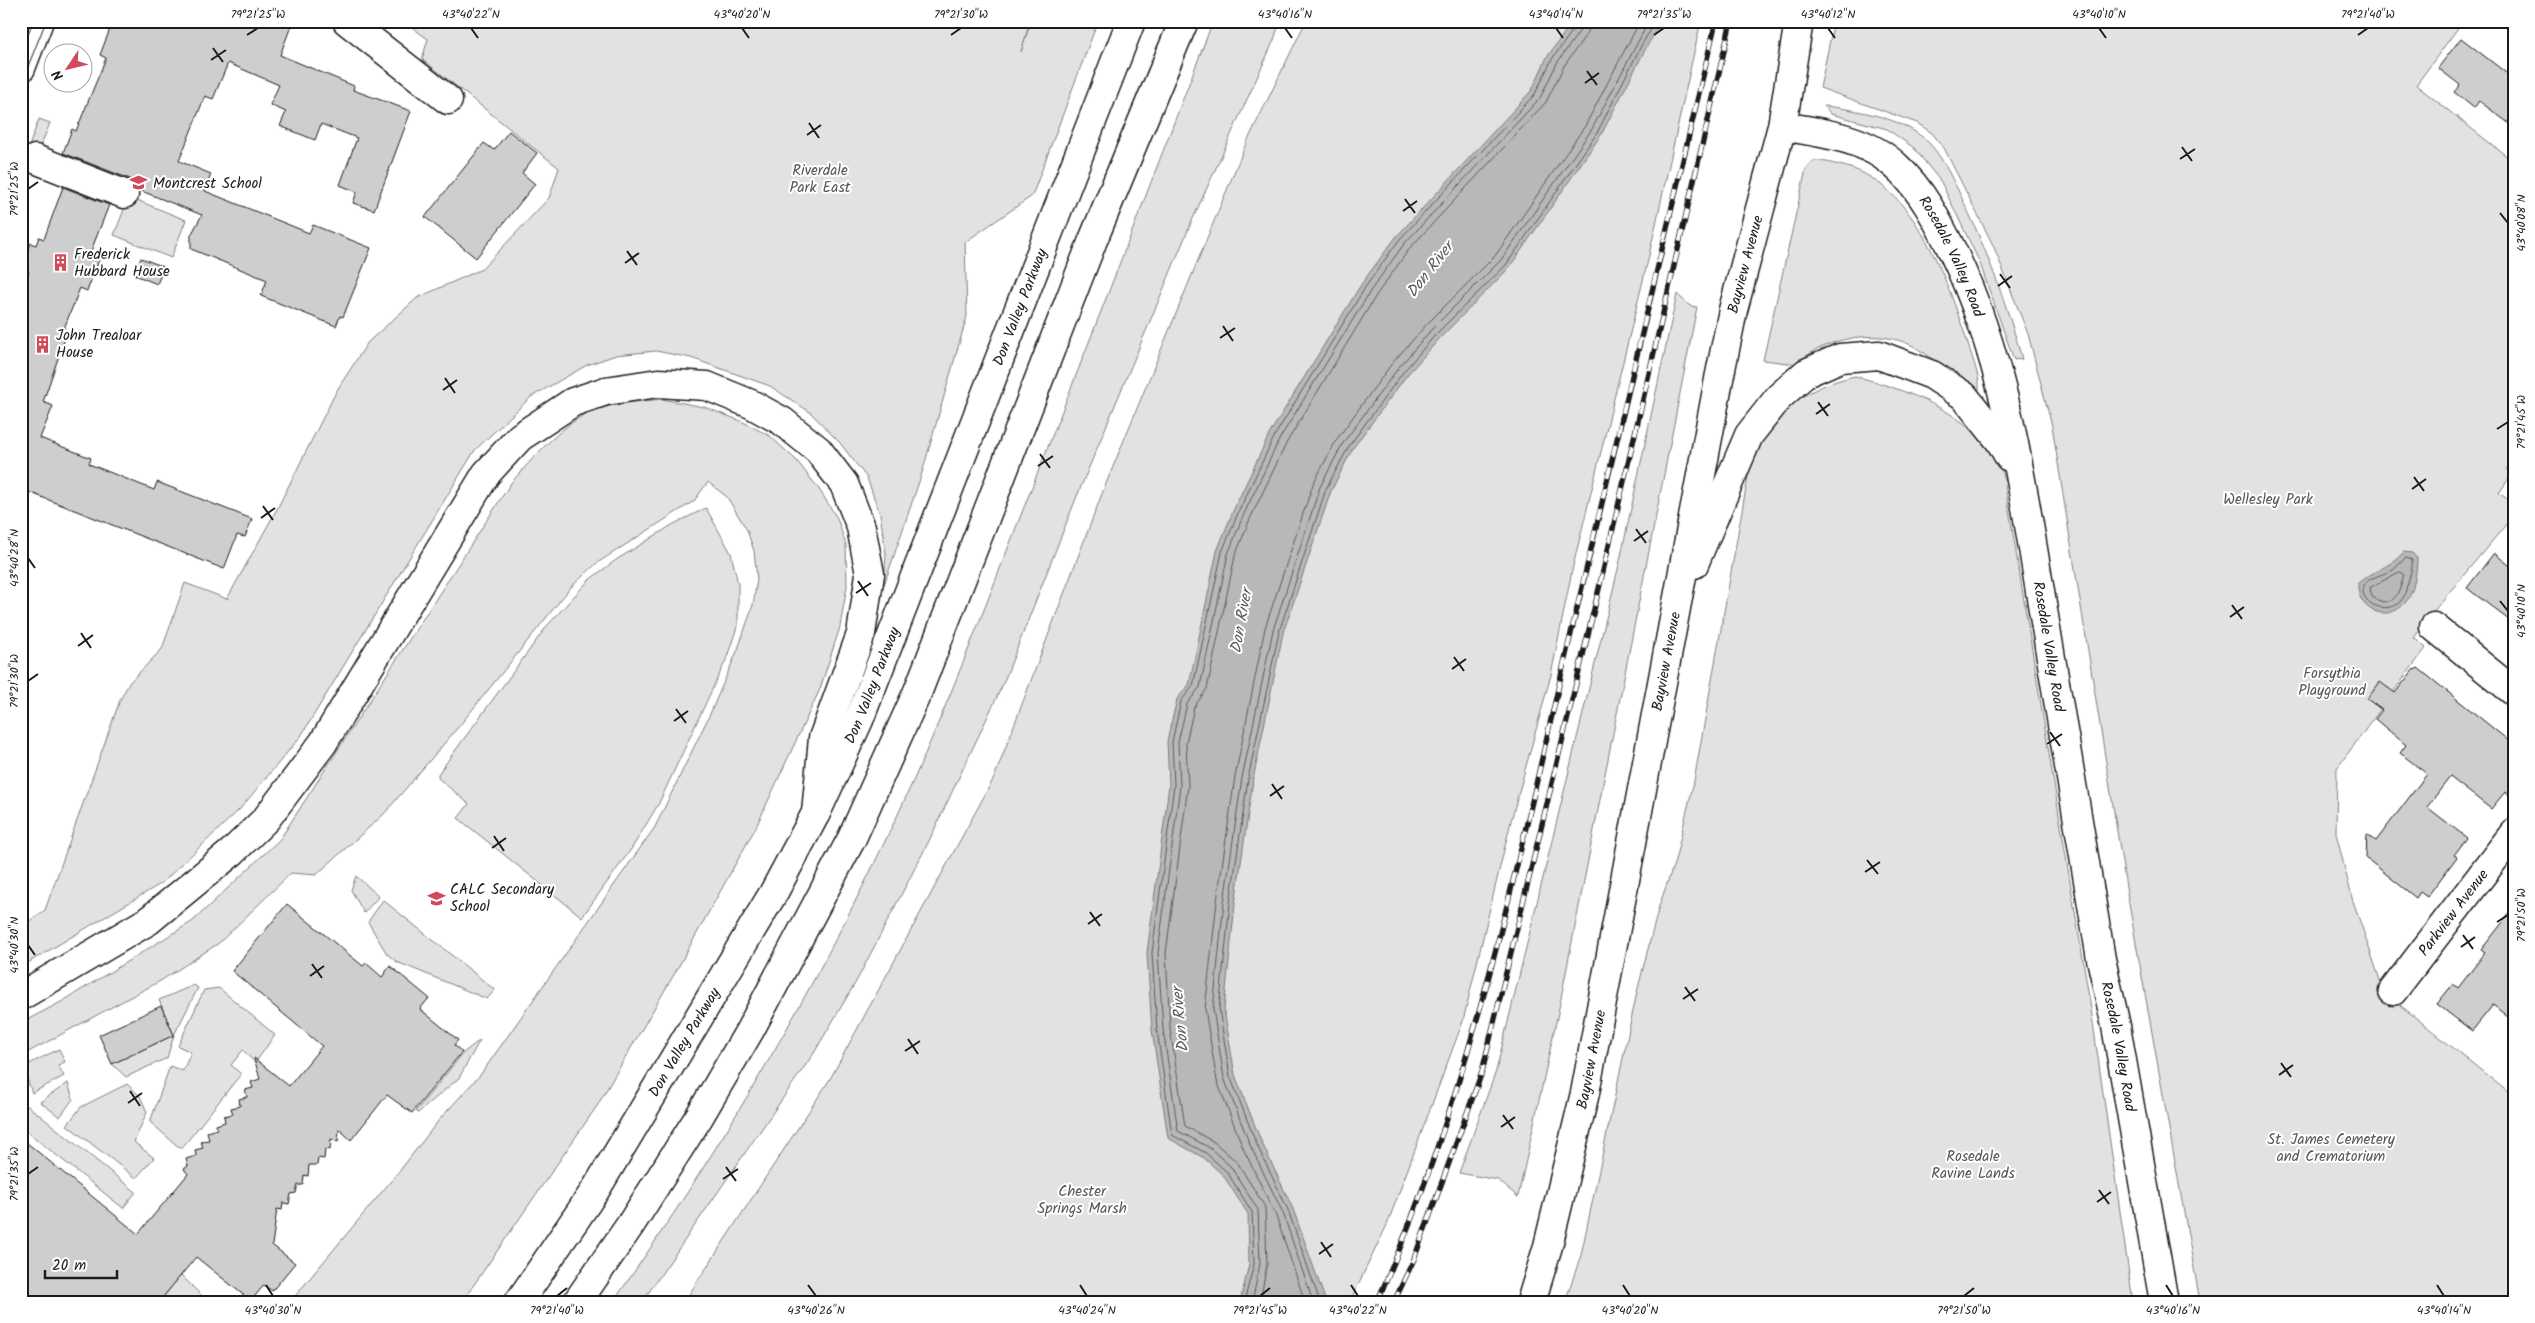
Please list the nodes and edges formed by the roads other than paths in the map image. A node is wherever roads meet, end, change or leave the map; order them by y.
1 (39, 21) edge
2 (347, 21) edge
3 (1131, 21) edge
4 (1184, 21) edge
5 (1799, 21) edge
6 (21, 68) edge
7 (448, 100) dead end
8 (1782, 126) junction
9 (35, 159) dead end
10 (124, 194) dead end
11 (2021, 476) junction
12 (1673, 613) junction
13 (2434, 627) dead end
14 (2514, 692) edge
15 (816, 813) junction
16 (2514, 833) edge
17 (2393, 991) dead end
18 (21, 996) edge
19 (518, 1302) edge
20 (577, 1302) edge
21 (1530, 1302) edge
22 (2164, 1302) edge

1 - 6 main road
2 - 7 main road
3 - 15 main road, Don Valley Parkway
4 - 20 main road
5 - 8 main road, Bayview Avenue
8 - 11 main road, Rosedale Valley Road
8 - 12 main road, Bayview Avenue
9 - 10 main road
11 - 12 main road
11 - 22 main road, Rosedale Valley Road
12 - 21 main road, Bayview Avenue
13 - 14 main road
15 - 18 main road
15 - 19 main road, Don Valley Parkway
16 - 17 main road, Parkview Avenue

